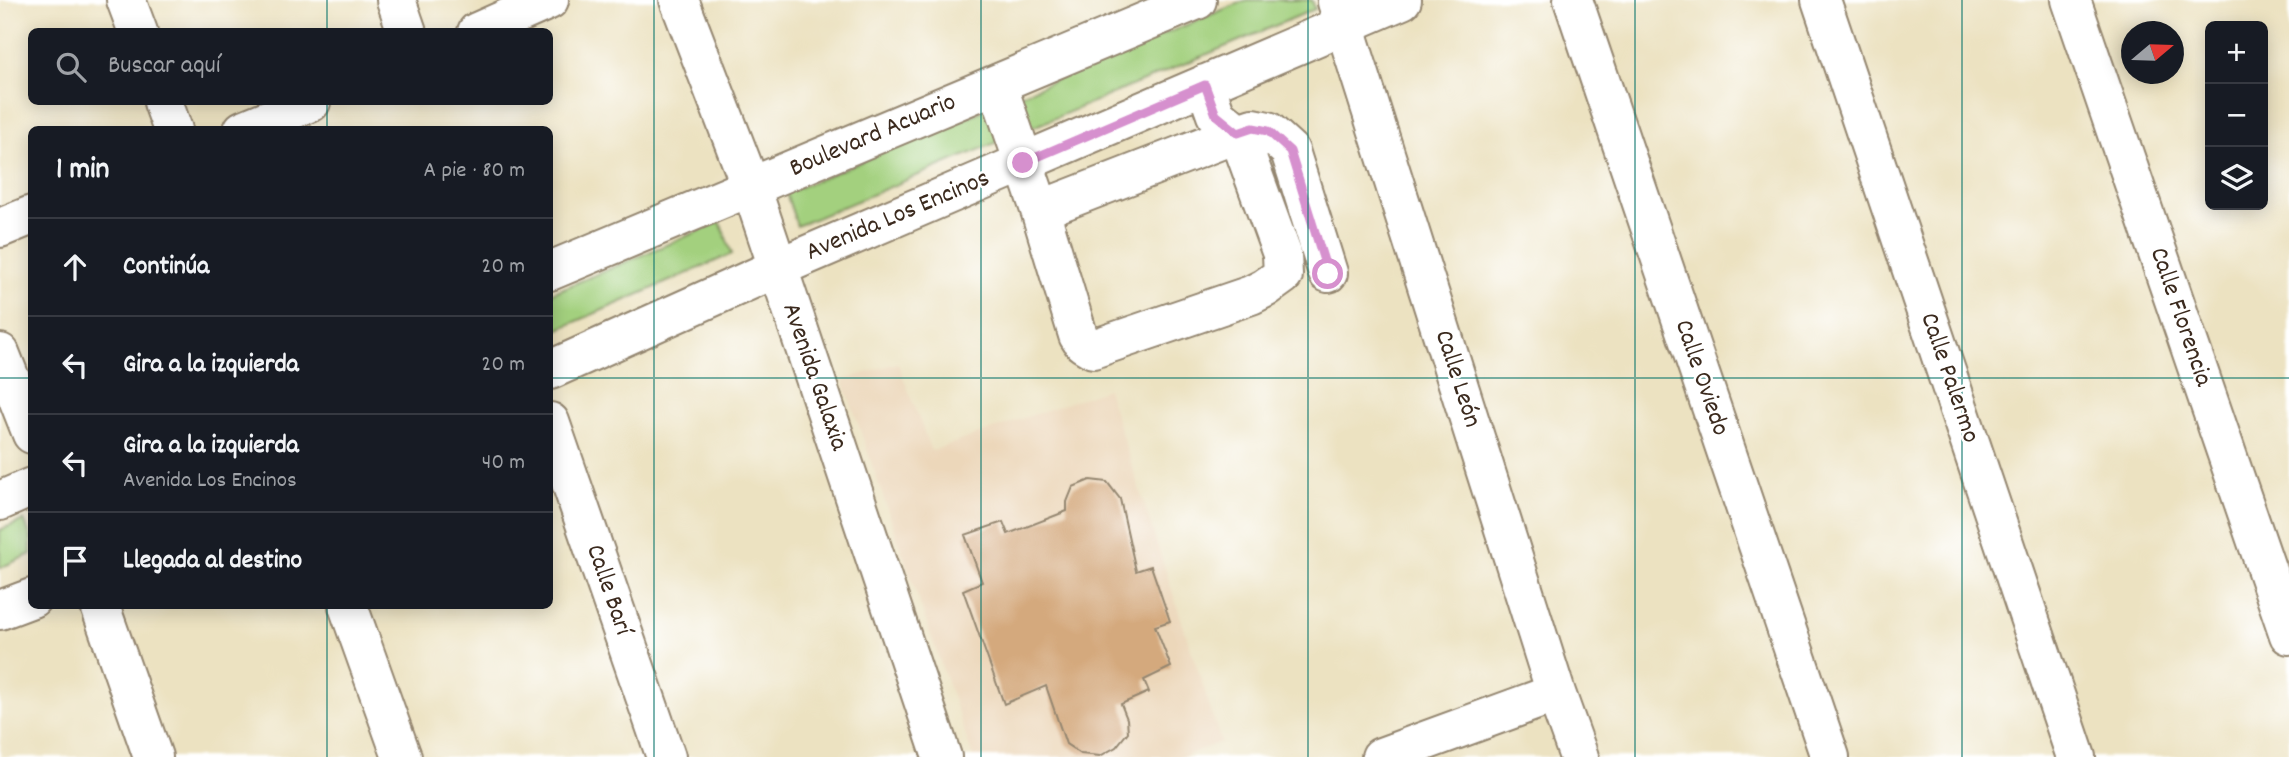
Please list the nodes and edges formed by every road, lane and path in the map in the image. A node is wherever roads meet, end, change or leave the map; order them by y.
1 (126, 0) edge
2 (396, 0) edge
3 (549, 0) edge
4 (680, 0) edge
5 (1197, 0) edge
6 (1402, 0) edge
7 (1573, 0) edge
8 (1821, 0) edge
9 (2071, 0) edge
10 (1340, 12) edge
11 (136, 28) edge
12 (406, 28) edge
13 (486, 28) edge
14 (997, 84) junction
15 (1205, 85) junction
16 (164, 105) edge
17 (304, 105) edge
18 (172, 126) edge
19 (253, 126) edge
20 (1238, 133) junction
21 (1023, 163) junction
22 (751, 187) junction
23 (1040, 210) junction
24 (28, 217) edge
25 (0, 228) edge
26 (777, 268) junction
27 (553, 270) edge
28 (1328, 274) dead end
29 (0, 354) edge
30 (553, 369) edge
31 (28, 425) edge
32 (553, 431) edge
33 (28, 489) edge
34 (0, 501) edge
35 (28, 600) edge
36 (101, 609) edge
37 (349, 609) edge
38 (0, 610) edge
39 (2289, 635) edge
40 (1556, 693) junction
41 (153, 757) edge
42 (402, 757) edge
43 (666, 757) edge
44 (942, 757) edge
45 (1381, 757) edge
46 (1579, 757) edge
47 (1830, 757) edge
48 (2076, 757) edge

1 - 11 street
2 - 12 street
3 - 13 street
4 - 22 street, Avenida Galaxia
5 - 14 street, Boulevard Acuario
6 - 10 street, Avenida Los Encinos
7 - 47 street, Calle Oviedo
8 - 48 street, Calle Palermo
9 - 39 street, Calle Florencia
10 - 15 street, Avenida Los Encinos
10 - 40 street, Calle León
14 - 21 street
14 - 22 street, Boulevard Acuario
15 - 20 street
15 - 21 street, Avenida Los Encinos
16 - 18 street
17 - 19 street
20 - 23 street
20 - 23 street
20 - 28 street
21 - 23 street
21 - 26 street, Avenida Los Encinos
22 - 26 street, Avenida Galaxia
22 - 27 street, Boulevard Acuario
24 - 25 street
26 - 30 street, Avenida Los Encinos
26 - 44 street, Avenida Galaxia
29 - 31 street
32 - 43 street, Calle Barí
33 - 34 street
35 - 38 street
36 - 41 street
37 - 42 street
40 - 45 street
40 - 46 street, Calle León

